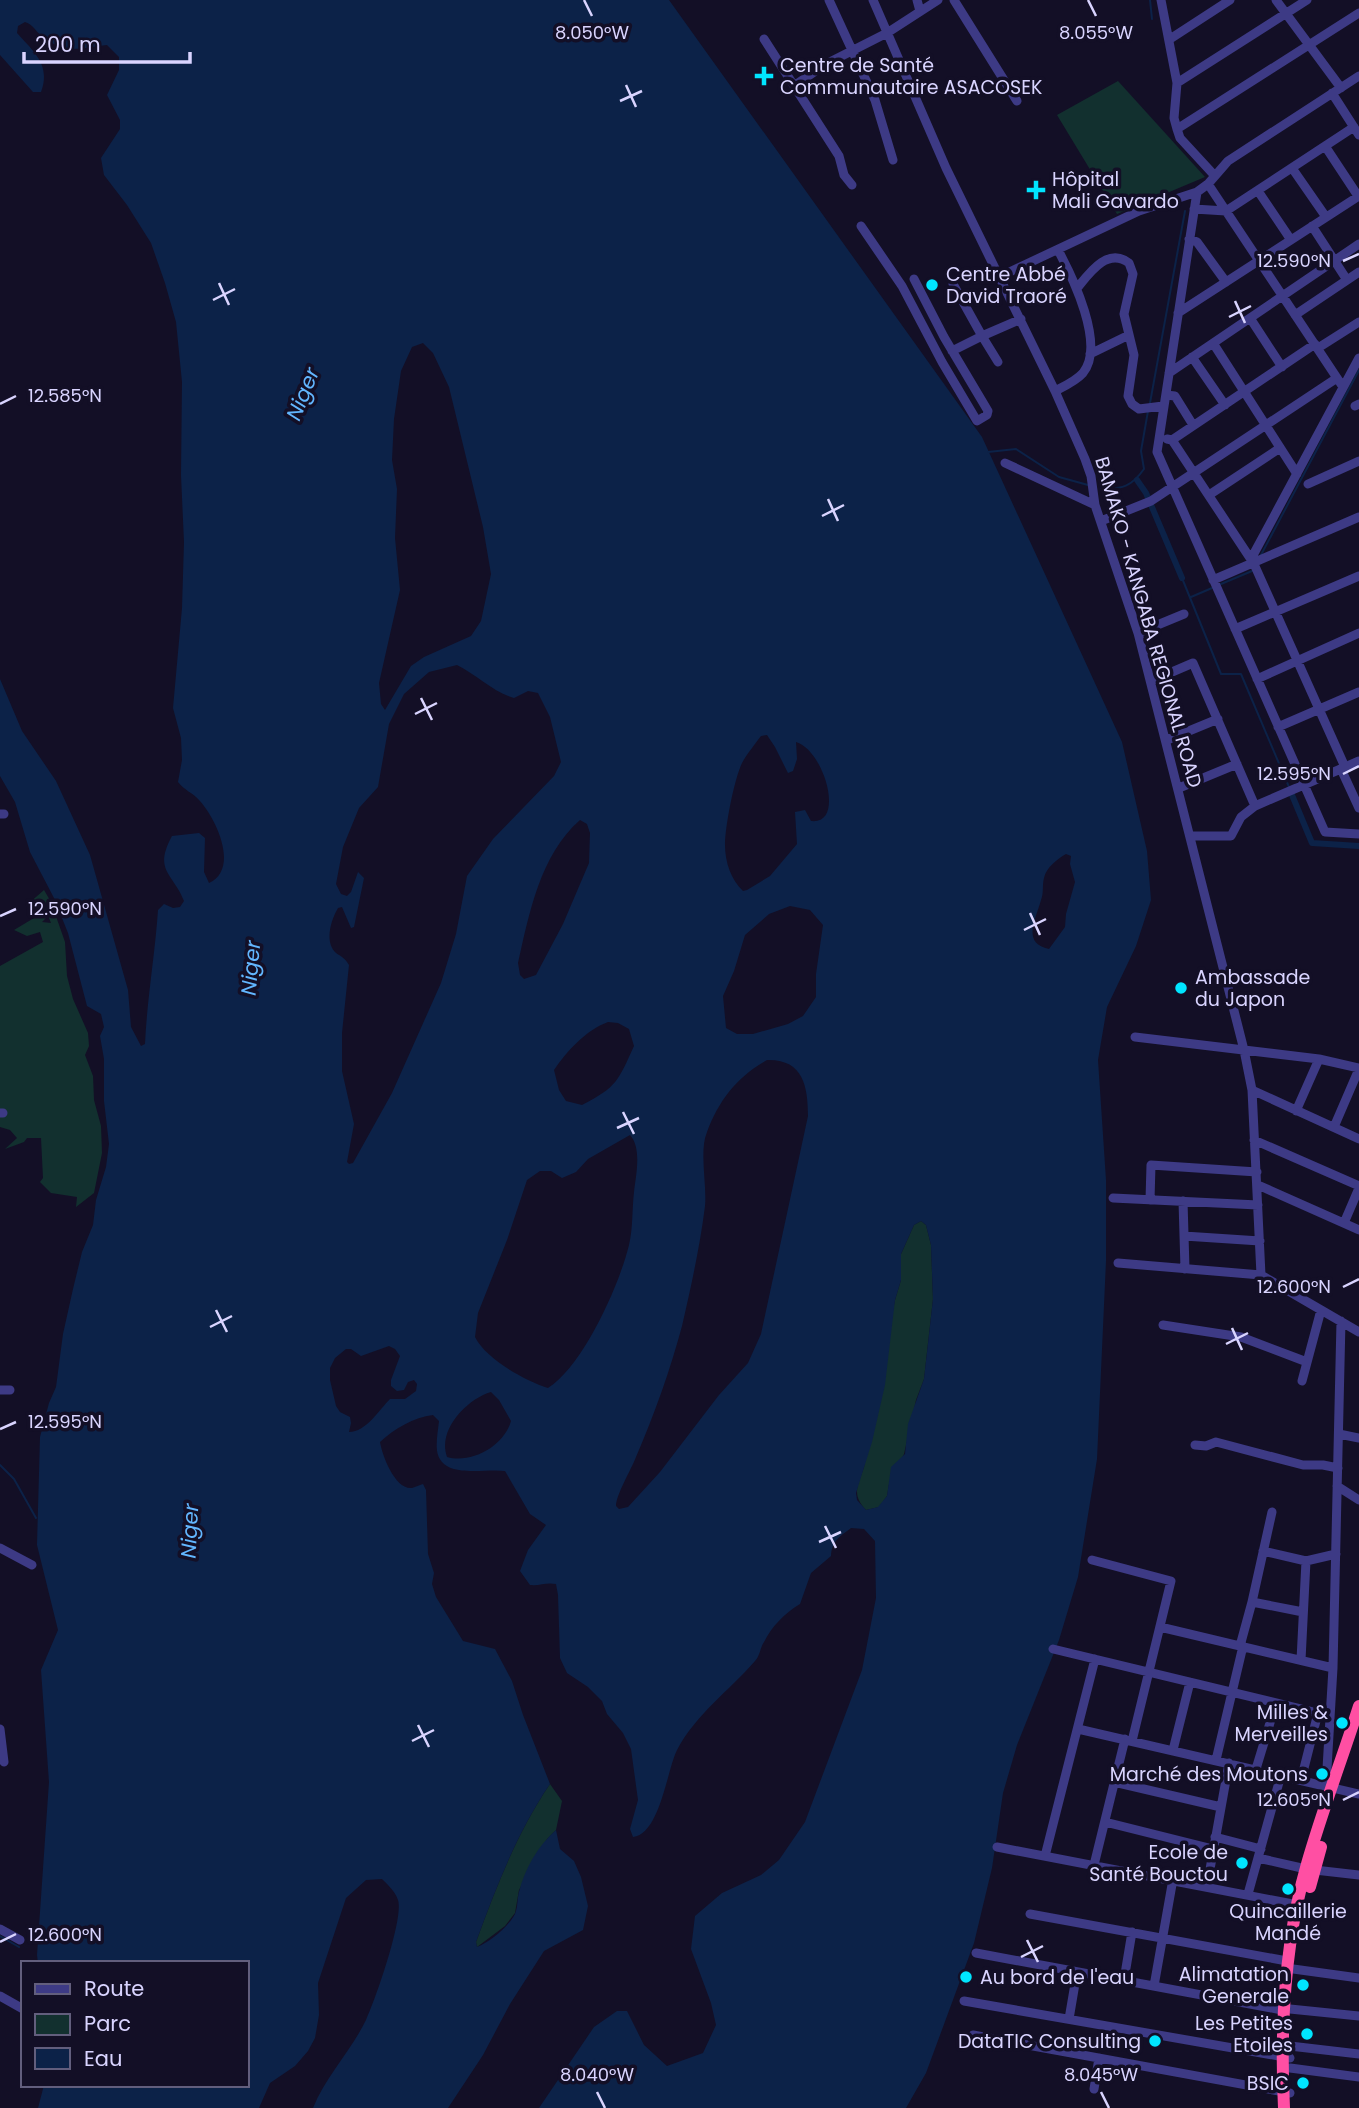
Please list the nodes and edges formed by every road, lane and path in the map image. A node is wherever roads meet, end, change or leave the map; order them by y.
1 (829, 0) edge
2 (873, 0) edge
3 (917, 0) edge
4 (938, 0) edge
5 (954, 0) edge
6 (1161, 0) edge
7 (1230, 0) edge
8 (1276, 0) edge
9 (1307, 0) edge
10 (919, 11) junction
11 (1286, 13) junction
12 (1359, 13) edge
13 (887, 33) junction
14 (764, 39) dead end
15 (1170, 39) junction
16 (1310, 45) junction
17 (853, 50) junction
18 (1359, 76) edge
19 (1177, 83) junction
20 (794, 86) junction
21 (1341, 88) junction
22 (1332, 93) junction
23 (1017, 101) dead end
24 (1177, 129) junction
25 (1357, 131) edge
26 (1325, 146) junction
27 (893, 160) dead end
28 (1292, 168) junction
29 (1215, 176) junction
30 (1208, 184) junction
31 (852, 185) dead end
32 (1258, 191) junction
33 (1197, 192) junction
34 (1359, 196) edge
35 (1194, 209) junction
36 (1226, 211) junction
37 (1326, 217) junction
38 (861, 226) dead end
39 (1312, 226) junction
40 (1189, 239) junction
41 (1291, 240) junction
42 (1359, 244) edge
43 (1058, 250) junction
44 (1259, 261) junction
45 (1334, 261) junction
46 (1359, 272) edge
47 (999, 277) junction
48 (915, 279) dead end
49 (1347, 280) junction
50 (1226, 282) junction
51 (953, 284) dead end
52 (1078, 287) junction
53 (1283, 296) junction
54 (1178, 313) junction
55 (1296, 315) junction
56 (1250, 318) junction
57 (1021, 320) junction
58 (1359, 322) edge
59 (1129, 335) junction
60 (982, 336) junction
61 (1213, 343) junction
62 (1316, 346) junction
63 (952, 351) junction
64 (1090, 354) junction
65 (1192, 357) junction
66 (1359, 358) edge
67 (998, 362) dead end
68 (1282, 366) junction
69 (1169, 373) junction
70 (1337, 378) junction
71 (1343, 387) junction
72 (1055, 391) junction
73 (1244, 392) junction
74 (1166, 395) junction
75 (1224, 405) junction
76 (1163, 406) junction
77 (1194, 425) junction
78 (1266, 425) junction
79 (1160, 438) junction
80 (1172, 440) junction
81 (1280, 448) junction
82 (1359, 461) edge
83 (1005, 463) dead end
84 (1194, 472) junction
85 (1297, 474) junction
86 (1308, 484) dead end
87 (1172, 487) junction
88 (1209, 495) junction
89 (1095, 501) junction
90 (1359, 517) edge
91 (1101, 521) junction
92 (1253, 561) junction
93 (1359, 576) edge
94 (1213, 580) junction
95 (1276, 611) junction
96 (1184, 614) dead end
97 (1235, 629) junction
98 (1138, 633) junction
99 (1359, 633) edge
100 (1298, 660) junction
101 (1257, 678) junction
102 (1151, 681) junction
103 (1359, 692) edge
104 (1320, 709) junction
105 (1218, 719) junction
106 (1279, 727) junction
107 (1167, 740) junction
108 (1359, 761) edge
109 (1237, 764) junction
110 (1343, 768) junction
111 (1304, 785) junction
112 (1179, 788) junction
113 (1255, 806) junction
114 (1359, 808) edge
115 (1359, 834) edge
116 (1191, 836) junction
117 (1135, 1037) dead end
118 (1244, 1050) junction
119 (1319, 1059) junction
120 (1359, 1068) edge
121 (1357, 1080) edge
122 (1252, 1090) junction
123 (1296, 1111) junction
124 (1334, 1128) junction
125 (1359, 1139) edge
126 (1254, 1140) junction
127 (1257, 1172) junction
128 (1258, 1185) junction
129 (1359, 1187) edge
130 (1113, 1198) dead end
131 (1150, 1200) junction
132 (1184, 1202) junction
133 (1258, 1206) junction
134 (1344, 1223) junction
135 (1359, 1230) edge
136 (1184, 1236) junction
137 (1260, 1241) junction
138 (1118, 1263) dead end
139 (1185, 1269) junction
140 (1261, 1275) junction
141 (1321, 1310) junction
142 (1341, 1321) junction
143 (1163, 1325) dead end
144 (1359, 1332) edge
145 (1307, 1362) junction
146 (1302, 1381) dead end
147 (1339, 1434) junction
148 (1359, 1438) edge
149 (1195, 1446) dead end
150 (1338, 1468) junction
151 (1338, 1486) junction
152 (1359, 1500) edge
153 (1272, 1512) dead end
154 (0, 1548) edge
155 (1263, 1551) junction
156 (1336, 1554) junction
157 (1092, 1560) dead end
158 (1306, 1561) junction
159 (32, 1564) dead end
160 (1252, 1602) junction
161 (1303, 1612) junction
162 (1160, 1627) junction
163 (1241, 1646) junction
164 (1053, 1649) dead end
165 (1095, 1659) junction
166 (1301, 1660) junction
167 (1333, 1668) junction
168 (1149, 1672) junction
169 (1190, 1682) junction
170 (1233, 1693) junction
171 (1276, 1703) junction
172 (1359, 1706) edge
173 (1318, 1713) junction
174 (1330, 1716) junction
175 (1359, 1727) edge
176 (0, 1729) edge
177 (1078, 1729) junction
178 (1128, 1740) junction
179 (1173, 1750) junction
180 (1216, 1760) junction
181 (5, 1762) dead end
182 (1229, 1763) junction
183 (1256, 1769) junction
184 (1281, 1775) junction
185 (1301, 1780) junction
186 (1114, 1782) junction
187 (1332, 1788) junction
188 (1359, 1794) edge
189 (1221, 1807) junction
190 (1105, 1822) junction
191 (1215, 1837) junction
192 (997, 1847) dead end
193 (1213, 1849) junction
194 (1259, 1853) junction
195 (1045, 1856) junction
196 (1094, 1865) junction
197 (1310, 1869) junction
198 (1359, 1875) edge
199 (1173, 1879) junction
200 (1207, 1886) junction
201 (1248, 1894) junction
202 (1298, 1905) junction
203 (1030, 1914) dead end
204 (0, 1928) edge
205 (1132, 1932) junction
206 (1162, 1938) junction
207 (20, 1940) dead end
208 (976, 1953) dead end
209 (1289, 1966) junction
210 (1077, 1972) junction
211 (1359, 1978) edge
212 (1124, 1980) junction
213 (1154, 1986) junction
214 (0, 1996) edge
215 (964, 2001) dead end
216 (21, 2008) edge
217 (1286, 2009) junction
218 (1359, 2016) edge
219 (1069, 2019) junction
220 (973, 2035) dead end
221 (1359, 2054) edge
222 (1288, 2057) junction
223 (1099, 2058) junction
224 (1359, 2077) edge
225 (1094, 2089) dead end
226 (1287, 2092) junction
227 (1284, 2108) edge
228 (1290, 2108) edge

1 - 17 street
2 - 13 street, BAMAKO - KANGABA REGIONAL ROAD
3 - 10 street
4 - 10 street
5 - 23 street
6 - 15 street
7 - 15 street
8 - 11 street
9 - 11 street
10 - 13 street
11 - 16 street
11 - 19 street
12 - 16 street
13 - 17 street
13 - 47 street, BAMAKO - KANGABA REGIONAL ROAD
14 - 20 street
15 - 19 street
16 - 21 street
16 - 24 street
17 - 20 street
17 - 27 street
18 - 21 street
19 - 24 street
20 - 31 street
21 - 22 street
22 - 25 street
22 - 29 street
24 - 29 street
25 - 26 street
26 - 28 street
26 - 34 street
28 - 32 street
28 - 37 street
29 - 30 street
30 - 33 street
30 - 36 street
32 - 36 street
32 - 41 street
33 - 35 street
33 - 43 street
34 - 37 street
35 - 36 street
35 - 40 street
36 - 44 street
37 - 39 street
38 - 63 street
39 - 41 street
39 - 45 street
40 - 50 street
40 - 54 street
41 - 44 street
42 - 45 street
43 - 47 street
43 - 52 street
44 - 50 street
44 - 53 street
45 - 49 street
45 - 53 street
46 - 49 street
47 - 57 street, BAMAKO - KANGABA REGIONAL ROAD
48 - 63 street
49 - 55 street
50 - 54 street
51 - 60 street
52 - 59 street
52 - 64 street
53 - 55 street
53 - 56 street
54 - 69 street
55 - 62 street
56 - 61 street
56 - 68 street
57 - 60 street
57 - 72 street, BAMAKO - KANGABA REGIONAL ROAD
58 - 62 street
59 - 64 street
59 - 76 street
60 - 63 street
60 - 67 street
61 - 65 street
61 - 73 street
62 - 68 street
62 - 70 street
64 - 72 street
65 - 69 street
65 - 75 street
66 - 71 street
68 - 73 street
69 - 74 street
70 - 71 street
70 - 78 street
71 - 85 street
72 - 89 street, BAMAKO - KANGABA REGIONAL ROAD
73 - 75 street
73 - 78 street
74 - 76 street
74 - 77 street
75 - 77 street
76 - 79 street
77 - 80 street
78 - 81 street
78 - 84 street
79 - 80 street
79 - 87 street
80 - 84 street
81 - 85 street
81 - 88 street
82 - 86 street
83 - 89 street
84 - 87 street
84 - 88 street
85 - 92 street
87 - 91 street
87 - 94 street
88 - 92 street
89 - 91 street, BAMAKO - KANGABA REGIONAL ROAD
90 - 92 street
91 - 98 street, BAMAKO - KANGABA REGIONAL ROAD
92 - 94 street
92 - 95 street
93 - 95 street
94 - 97 street
95 - 97 street
95 - 100 street
96 - 98 street
97 - 101 street
98 - 102 street, BAMAKO - KANGABA REGIONAL ROAD
99 - 100 street
100 - 101 street
100 - 104 street
101 - 106 street
102 - 105 street
102 - 107 street, BAMAKO - KANGABA REGIONAL ROAD
103 - 104 street
104 - 106 street
104 - 110 street
105 - 107 street
105 - 109 street
106 - 111 street
107 - 112 street, BAMAKO - KANGABA REGIONAL ROAD
108 - 110 street
109 - 112 street
109 - 113 street
110 - 111 street
110 - 114 street
111 - 113 street
111 - 115 street
112 - 116 street, BAMAKO - KANGABA REGIONAL ROAD
113 - 116 street
116 - 118 street, BAMAKO - KANGABA REGIONAL ROAD
117 - 118 street
118 - 119 street
118 - 122 street, BAMAKO - KANGABA REGIONAL ROAD
119 - 120 street
119 - 123 street
120 - 121 street
121 - 124 street
122 - 123 street
122 - 126 street, BAMAKO - KANGABA REGIONAL ROAD
123 - 124 street
124 - 125 street
126 - 127 street, BAMAKO - KANGABA REGIONAL ROAD
126 - 129 street
127 - 128 street, BAMAKO - KANGABA REGIONAL ROAD
127 - 131 street
128 - 133 street, BAMAKO - KANGABA REGIONAL ROAD
128 - 134 street
129 - 134 street
130 - 131 street
131 - 132 street
132 - 133 street
132 - 136 street
133 - 137 street, BAMAKO - KANGABA REGIONAL ROAD
134 - 135 street
136 - 137 street
136 - 139 street
137 - 140 street, BAMAKO - KANGABA REGIONAL ROAD
138 - 139 street
139 - 140 street
140 - 141 street
141 - 142 street
141 - 145 street
142 - 144 street
142 - 147 street
143 - 145 street
145 - 146 street
147 - 148 street
147 - 150 street
149 - 150 street
150 - 151 street
151 - 152 street
151 - 156 street
153 - 155 street
154 - 159 street
155 - 158 street
155 - 160 street
156 - 158 street
156 - 167 street
157 - 162 street
158 - 161 street
160 - 161 street
160 - 163 street
161 - 166 street
162 - 163 street
162 - 168 street
163 - 166 street
163 - 170 street
164 - 165 street
165 - 168 street
165 - 177 street
166 - 167 street
167 - 174 street
168 - 169 street
168 - 178 street
169 - 170 street
169 - 179 street
170 - 171 street
170 - 180 street
171 - 173 street
171 - 183 street
172 - 187 highway
173 - 174 street
173 - 185 street
174 - 187 street
175 - 187 highway
176 - 181 street
177 - 178 street
177 - 195 street
178 - 179 street
178 - 186 street
179 - 180 street
180 - 182 street
182 - 183 street
182 - 189 street
183 - 184 street
184 - 185 street
184 - 194 street
185 - 187 street
186 - 189 street
186 - 190 street
187 - 188 street
187 - 197 highway
189 - 191 street
190 - 193 street
190 - 196 street
191 - 193 street
191 - 194 street
192 - 195 street
193 - 200 street
194 - 197 street
194 - 201 street
195 - 196 street
196 - 199 street
197 - 198 street
197 - 202 highway
197 - 209 highway
199 - 200 street
199 - 206 street
200 - 201 street
201 - 202 street
202 - 209 highway
203 - 205 street
204 - 207 street
205 - 206 street
205 - 212 street
206 - 209 street
206 - 213 street
208 - 210 street
209 - 211 street
209 - 217 highway
210 - 212 street
210 - 219 street
212 - 213 street
213 - 217 street
214 - 216 street
215 - 219 street
217 - 218 street
217 - 222 highway
219 - 222 street
220 - 223 street
221 - 222 street
222 - 224 street
222 - 226 highway
223 - 225 street
223 - 226 street
226 - 227 highway
226 - 228 highway

